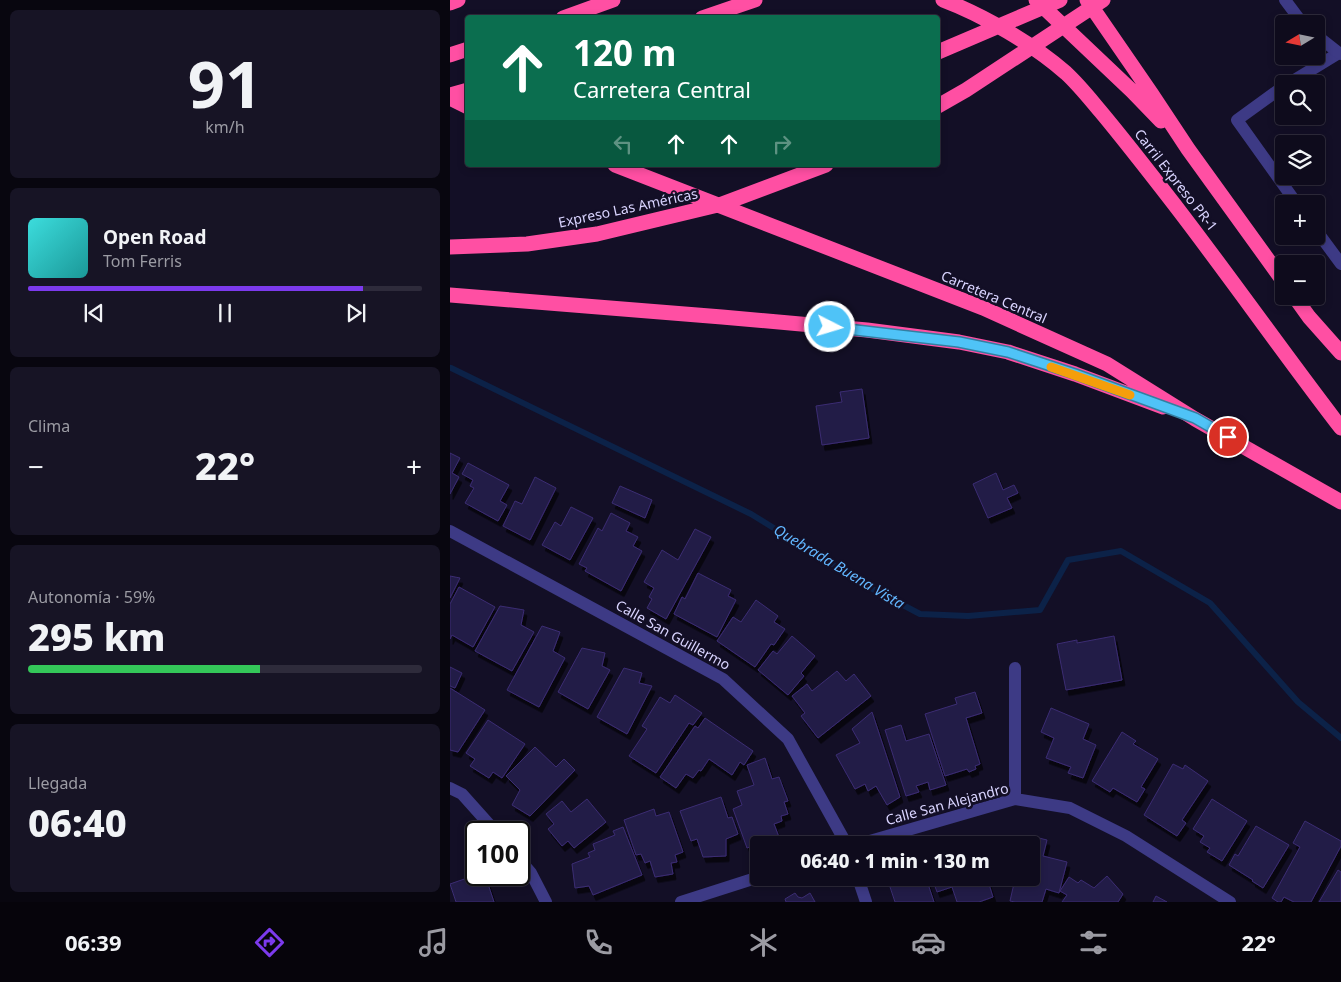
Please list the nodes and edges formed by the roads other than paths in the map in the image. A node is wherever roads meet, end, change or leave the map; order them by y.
1 (458, 0) edge
2 (613, 0) edge
3 (755, 0) edge
4 (943, 0) edge
5 (1036, 0) edge
6 (1060, 0) edge
7 (1086, 0) edge
8 (1103, 0) edge
9 (1285, 0) edge
10 (450, 3) edge
11 (571, 15) edge
12 (711, 15) edge
13 (1296, 15) edge
14 (1325, 43) edge
15 (465, 50) edge
16 (940, 51) edge
17 (1340, 54) edge
18 (450, 55) edge
19 (1304, 75) edge
20 (465, 91) edge
21 (1275, 93) edge
22 (450, 97) edge
23 (465, 105) edge
24 (940, 105) edge
25 (1188, 149) junction
26 (620, 167) edge
27 (821, 167) edge
28 (1291, 195) edge
29 (1325, 242) edge
30 (450, 246) edge
31 (1341, 264) edge
32 (1275, 270) edge
33 (450, 295) edge
34 (1300, 305) edge
35 (1341, 353) edge
36 (1195, 418) junction
37 (1341, 428) edge
38 (1341, 502) edge
39 (450, 531) edge
40 (1015, 668) dead end
41 (450, 788) edge
42 (1015, 799) junction
43 (486, 821) edge
44 (842, 836) edge
45 (887, 836) edge
46 (530, 872) edge
47 (750, 879) edge
48 (861, 886) edge
49 (546, 902) edge
50 (681, 902) edge
51 (866, 902) edge
52 (1230, 902) edge

1 - 10 highway
2 - 11 highway
3 - 12 highway
4 - 37 highway, Carril Expreso PR-1
5 - 25 highway
6 - 16 highway
7 - 25 highway
8 - 24 highway
9 - 13 street
14 - 17 street
15 - 18 highway
17 - 19 street
20 - 22 highway
21 - 28 street
22 - 23 highway
25 - 32 highway
26 - 36 highway, Carretera Central
27 - 30 highway, Expreso Las Américas
29 - 31 street
33 - 36 highway
34 - 35 highway
36 - 38 highway, Carretera Central
39 - 44 street, Calle San Guillermo
40 - 42 street
41 - 43 street
42 - 45 street, Calle San Alejandro
42 - 52 street, Calle San Alejandro
46 - 49 street
47 - 50 street
48 - 51 street

